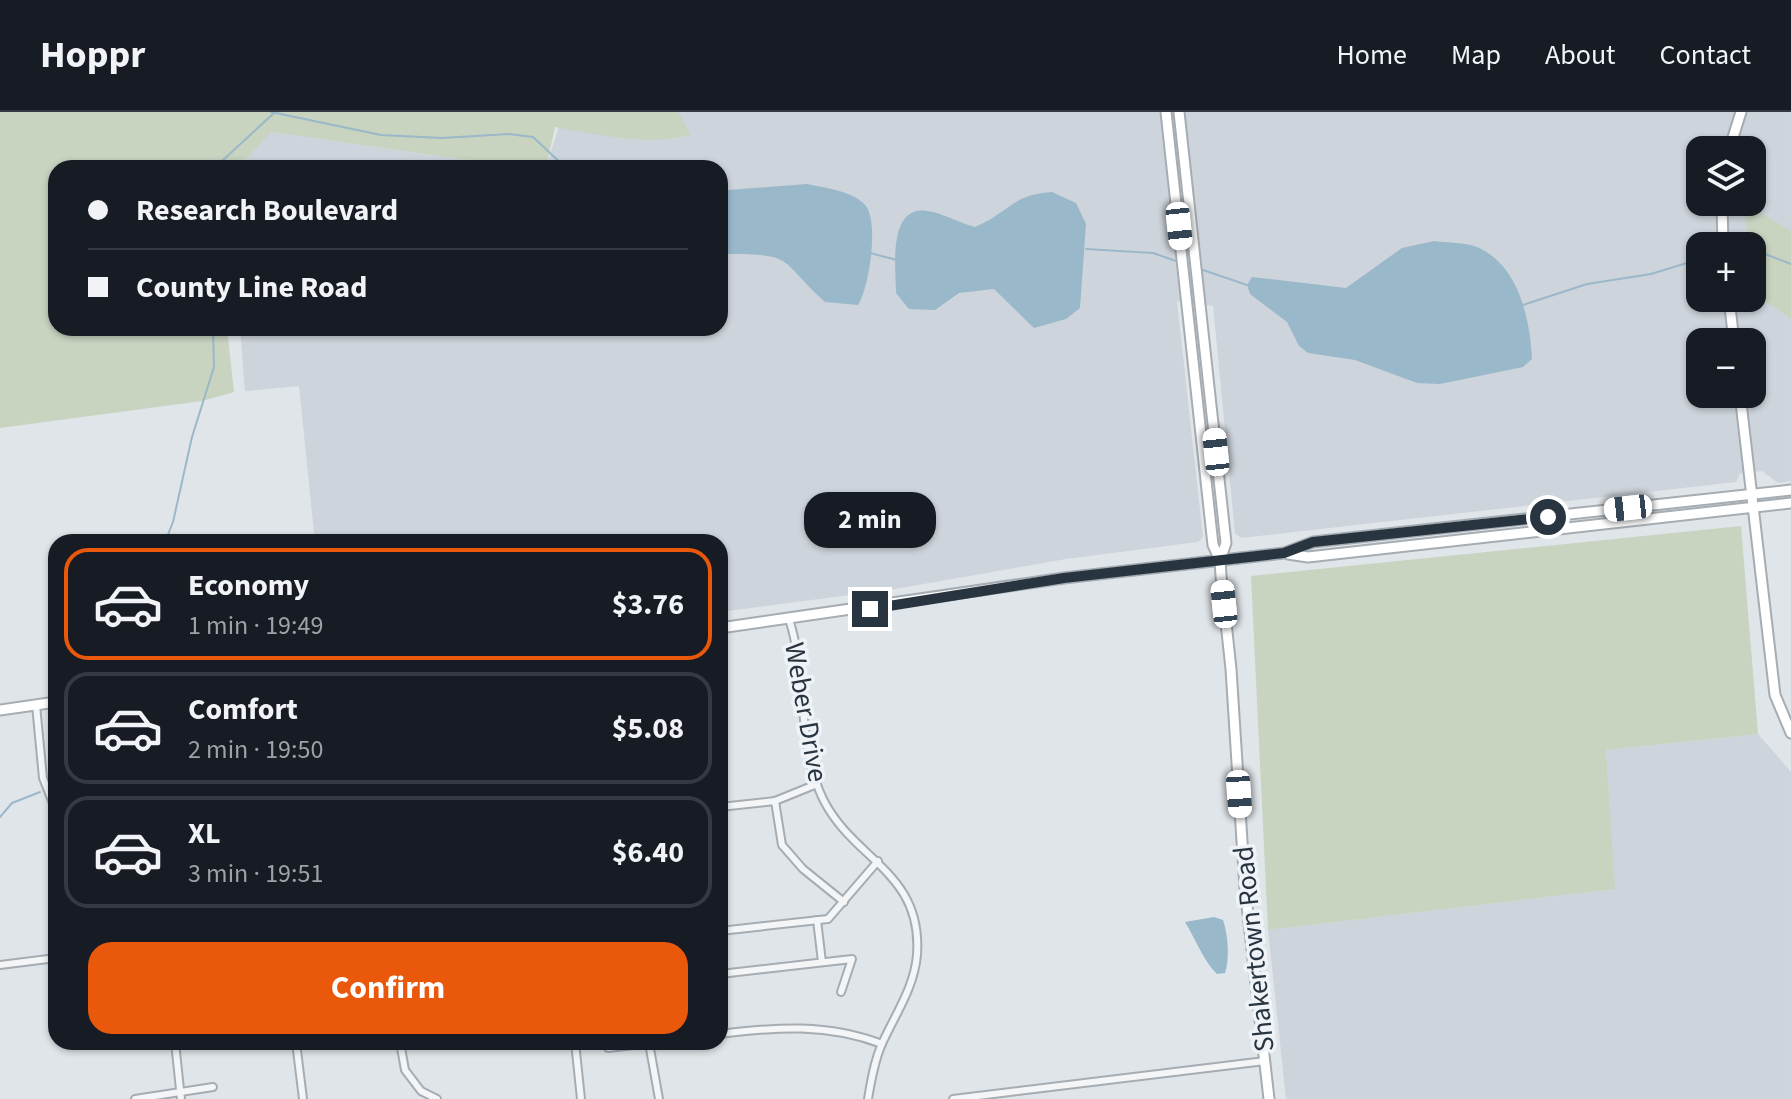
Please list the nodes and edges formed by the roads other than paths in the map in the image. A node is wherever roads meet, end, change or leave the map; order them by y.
1 (1166, 112) edge
2 (1179, 112) edge
3 (1741, 112) edge
4 (1733, 136) edge
5 (1742, 408) edge
6 (1791, 490) edge
7 (1753, 494) junction
8 (1791, 503) edge
9 (1753, 507) junction
10 (1474, 525) junction
11 (1476, 539) junction
12 (1284, 553) junction
13 (1220, 560) junction
14 (789, 619) junction
15 (728, 627) edge
16 (48, 703) edge
17 (36, 705) junction
18 (0, 710) edge
19 (1791, 733) edge
20 (817, 784) junction
21 (48, 791) edge
22 (775, 801) junction
23 (728, 806) edge
24 (878, 861) junction
25 (844, 902) junction
26 (817, 920) junction
27 (728, 930) edge
28 (48, 959) edge
29 (822, 962) junction
30 (0, 965) edge
31 (728, 973) edge
32 (841, 992) dead end
33 (728, 1033) edge
34 (882, 1044) junction
35 (176, 1050) edge
36 (297, 1050) edge
37 (401, 1050) edge
38 (576, 1050) edge
39 (650, 1050) edge
40 (1265, 1061) junction
41 (213, 1087) dead end
42 (422, 1095) edge
43 (181, 1096) edge
44 (959, 1098) edge
45 (135, 1099) edge
46 (303, 1099) edge
47 (437, 1099) edge
48 (581, 1099) edge
49 (659, 1099) edge
50 (868, 1099) edge
51 (953, 1099) edge
52 (1269, 1099) edge

1 - 13 main road
2 - 13 main road
3 - 4 main road
5 - 7 main road
6 - 7 main road
7 - 9 main road
7 - 10 main road
8 - 9 main road
9 - 11 main road
9 - 19 main road
10 - 11 main road
10 - 12 main road
11 - 12 main road
12 - 13 main road
13 - 14 main road
13 - 40 main road, Shakertown Road
14 - 15 main road
14 - 20 street, Weber Drive
16 - 17 main road
17 - 18 main road
17 - 21 street
20 - 22 street
20 - 24 street, Weber Drive
22 - 23 street
22 - 25 street
24 - 25 street
24 - 34 street, Weber Drive
25 - 26 street
26 - 27 street
26 - 29 street
28 - 30 street
29 - 31 street
29 - 32 street
33 - 34 street
34 - 50 street, Weber Drive
35 - 43 street
36 - 46 street
37 - 42 street
38 - 48 street
39 - 49 street
40 - 44 street
40 - 52 main road, Shakertown Road
41 - 43 street
42 - 47 street
43 - 45 street
44 - 51 street

